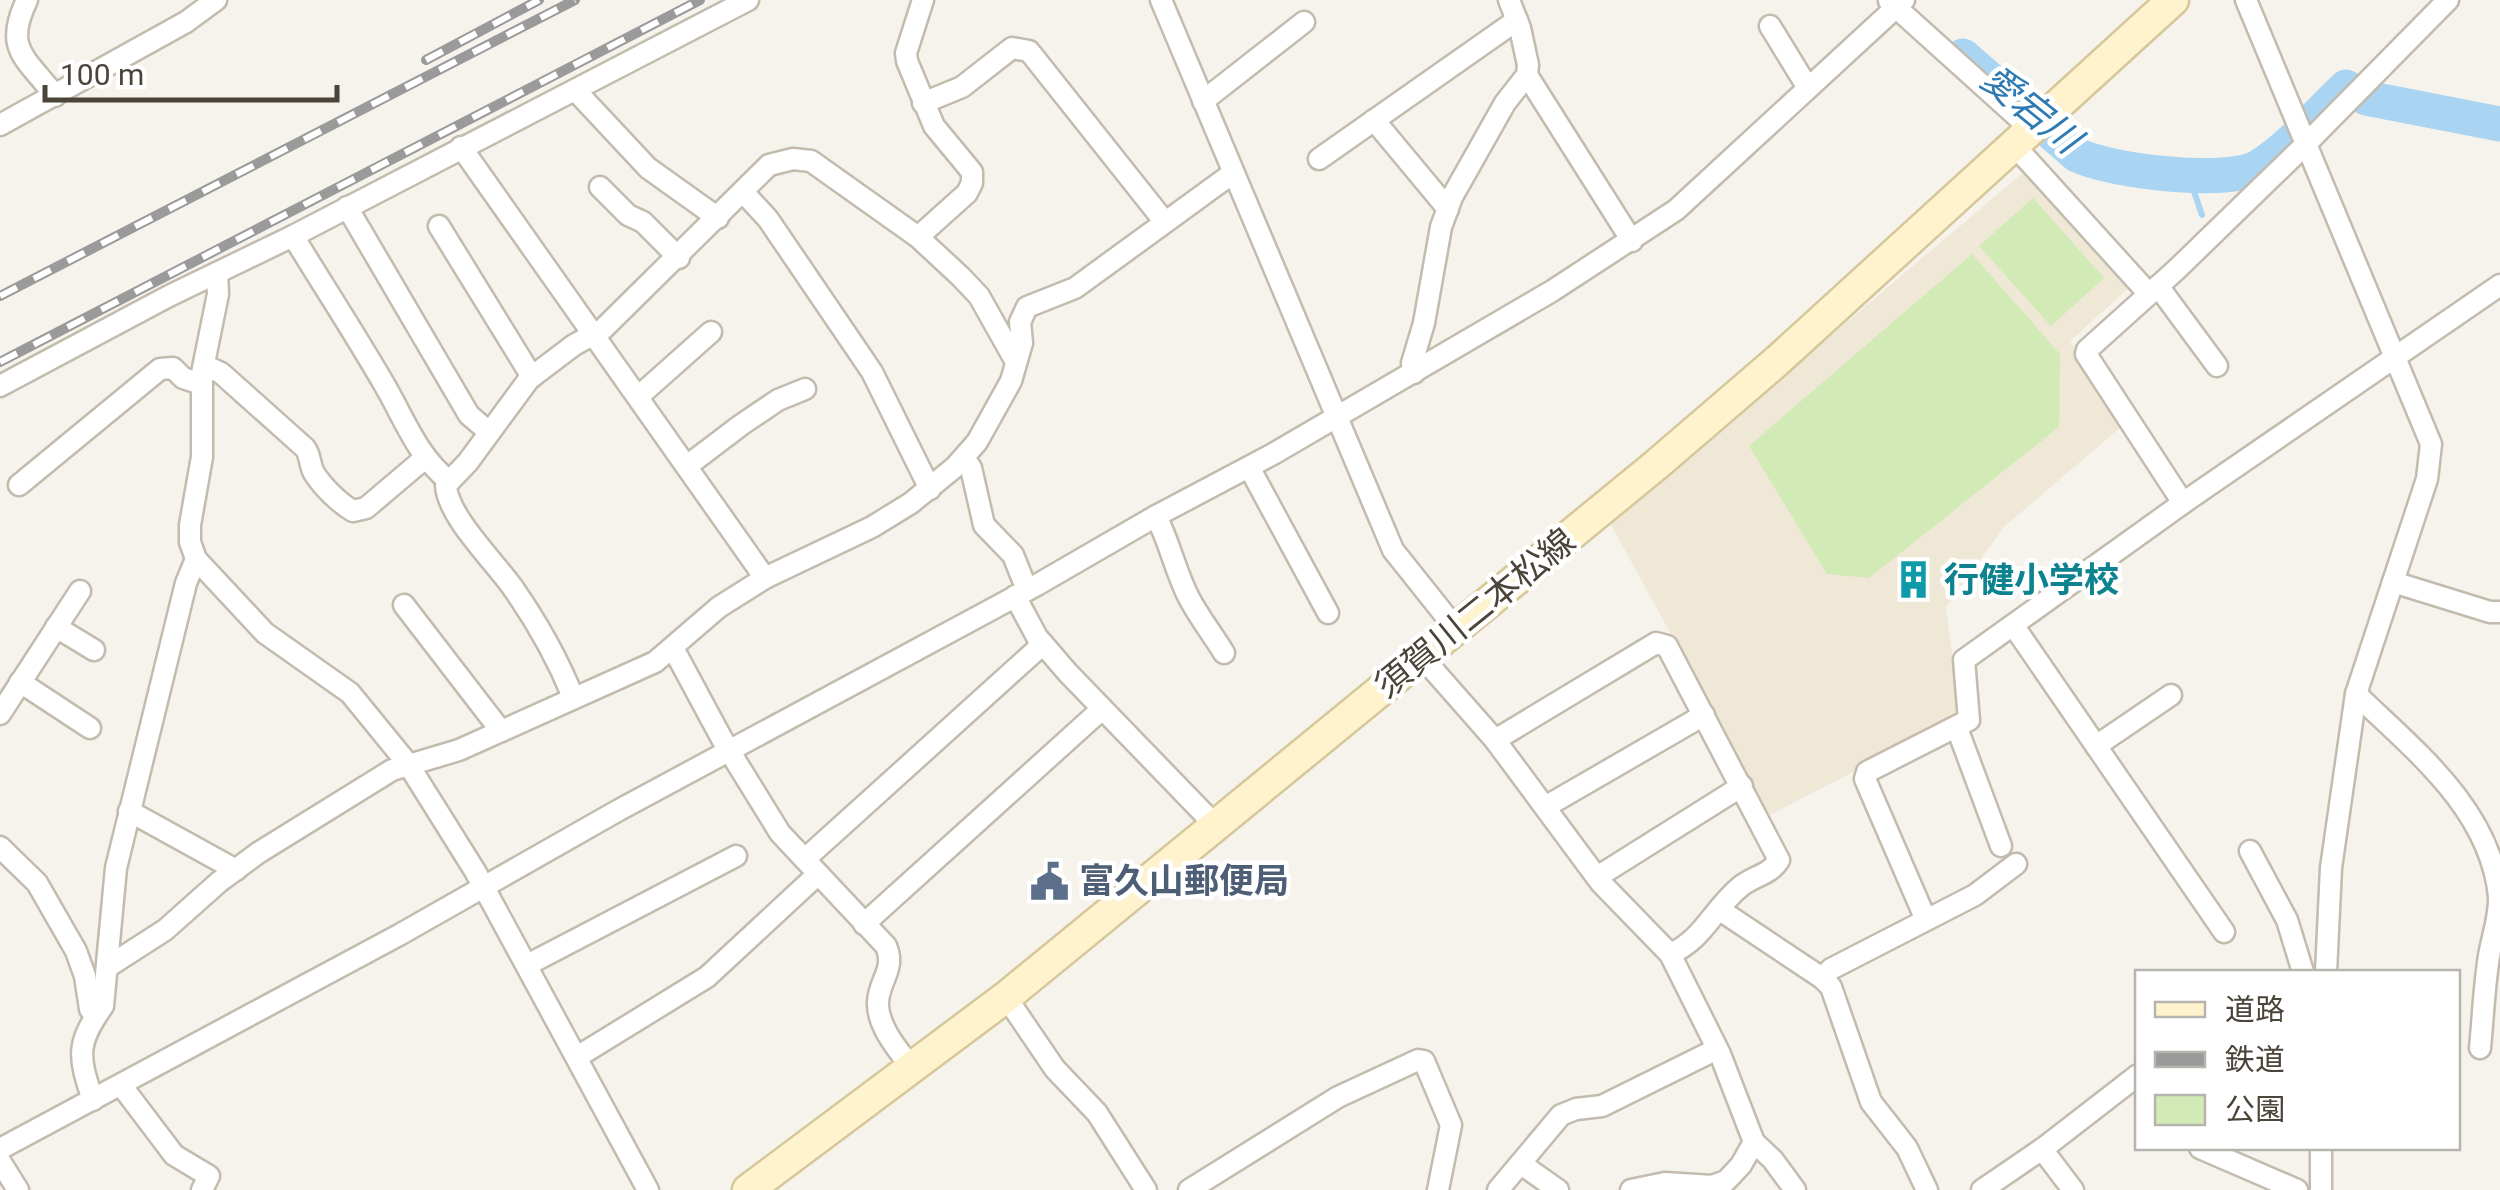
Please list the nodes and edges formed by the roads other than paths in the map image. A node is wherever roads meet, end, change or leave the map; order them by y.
1 (27, 0) edge
2 (216, 0) edge
3 (748, 0) edge
4 (923, 0) edge
5 (1161, 0) edge
6 (2173, 0) edge
7 (2246, 0) edge
8 (2448, 0) edge
9 (1895, 3) edge
10 (1513, 10) edge
11 (1304, 22) dead end
12 (1770, 26) dead end
13 (1527, 75) junction
14 (1808, 88) junction
15 (574, 90) junction
16 (55, 96) junction
17 (1203, 101) junction
18 (923, 102) junction
19 (1374, 120) junction
20 (0, 125) edge
21 (2022, 137) junction
22 (2307, 143) junction
23 (461, 147) junction
24 (1319, 159) dead end
25 (1233, 172) junction
26 (600, 186) dead end
27 (742, 192) junction
28 (347, 207) junction
29 (1448, 209) junction
30 (718, 218) junction
31 (1164, 221) junction
32 (439, 226) dead end
33 (294, 236) junction
34 (918, 237) junction
35 (1632, 242) junction
36 (679, 258) junction
37 (217, 273) junction
38 (2154, 290) junction
39 (2496, 294) edge
40 (711, 332) dead end
41 (593, 335) junction
42 (2395, 355) junction
43 (1016, 362) junction
44 (2216, 366) dead end
45 (1414, 373) junction
46 (202, 375) junction
47 (532, 377) junction
48 (0, 386) edge
49 (805, 389) dead end
50 (639, 396) junction
51 (1337, 416) junction
52 (490, 432) junction
53 (425, 458) junction
54 (964, 458) junction
55 (687, 466) junction
56 (1249, 466) junction
57 (449, 481) junction
58 (19, 484) dead end
59 (930, 489) junction
60 (2183, 502) junction
61 (1156, 516) junction
62 (196, 559) junction
63 (765, 578) junction
64 (2393, 582) junction
65 (80, 591) dead end
66 (1021, 593) junction
67 (404, 605) dead end
68 (1328, 612) dead end
69 (2500, 612) edge
70 (2013, 625) junction
71 (56, 628) junction
72 (1456, 629) junction
73 (1043, 644) junction
74 (674, 648) junction
75 (94, 650) dead end
76 (1224, 653) dead end
77 (1422, 657) junction
78 (20, 682) junction
79 (2356, 694) junction
80 (2171, 695) dead end
81 (573, 698) junction
82 (1102, 709) junction
83 (0, 714) edge
84 (1704, 715) junction
85 (90, 728) dead end
86 (1956, 728) junction
87 (501, 731) junction
88 (1495, 740) junction
89 (2096, 746) junction
90 (731, 750) junction
91 (408, 764) junction
92 (1742, 786) junction
93 (1546, 807) junction
94 (129, 811) junction
95 (1214, 825) junction
96 (2001, 846) dead end
97 (2494, 846) edge
98 (0, 847) edge
99 (2250, 851) dead end
100 (736, 856) dead end
101 (2016, 864) dead end
102 (811, 867) junction
103 (236, 870) junction
104 (1597, 876) junction
105 (482, 889) junction
106 (2500, 899) edge
107 (1720, 910) junction
108 (1926, 920) junction
109 (864, 924) junction
110 (2224, 932) dead end
111 (1670, 954) junction
112 (527, 965) junction
113 (109, 966) junction
114 (2302, 970) edge
115 (2326, 970) edge
116 (1822, 978) junction
117 (1006, 996) junction
118 (95, 1016) junction
119 (2480, 1048) dead end
120 (1718, 1049) junction
121 (577, 1057) junction
122 (912, 1068) junction
123 (2135, 1077) edge
124 (121, 1085) junction
125 (93, 1100) junction
126 (1754, 1142) junction
127 (0, 1149) edge
128 (2042, 1149) junction
129 (2205, 1150) edge
130 (2321, 1150) edge
131 (0, 1161) edge
132 (1521, 1164) junction
133 (18, 1190) edge
134 (202, 1190) edge
135 (648, 1190) edge
136 (748, 1190) edge
137 (1146, 1190) edge
138 (1190, 1190) edge
139 (1438, 1190) edge
140 (1498, 1190) edge
141 (1558, 1190) edge
142 (1631, 1190) edge
143 (1795, 1190) edge
144 (1927, 1190) edge
145 (1982, 1190) edge
146 (2073, 1190) edge
147 (2298, 1190) edge
148 (2321, 1190) edge

1 - 16 street
2 - 16 street
3 - 15 street
4 - 18 street
5 - 17 street
6 - 21 main road, 須賀川二本松線
7 - 22 street
8 - 22 street
9 - 14 street
9 - 21 street
10 - 13 street
10 - 19 street
11 - 17 street
12 - 14 street
13 - 29 street
13 - 35 street
14 - 35 street
15 - 23 street
15 - 30 street
16 - 20 street
17 - 25 street
18 - 31 street
18 - 34 street
19 - 24 street
19 - 29 street
21 - 38 street
21 - 72 main road, 須賀川二本松線
22 - 38 street
22 - 42 street
23 - 28 street
23 - 41 street
25 - 31 street
25 - 51 street
26 - 36 street
27 - 30 street
27 - 34 street
27 - 59 street
28 - 33 street
28 - 52 street
29 - 45 street
30 - 36 street
31 - 43 street
32 - 47 street
33 - 37 street
33 - 53 street
34 - 43 street
35 - 45 street
36 - 41 street
37 - 46 street
37 - 48 street
38 - 44 street
38 - 60 street
39 - 42 street
40 - 50 street
41 - 47 street
41 - 50 street
42 - 60 street
42 - 64 street
43 - 54 street
45 - 51 street
46 - 53 street
46 - 58 street
46 - 62 street
47 - 52 street
49 - 55 street
50 - 55 street
51 - 56 street
51 - 72 street
52 - 57 street
53 - 57 street
54 - 59 street
54 - 66 street
55 - 63 street
56 - 61 street
56 - 68 street
57 - 81 street
59 - 63 street
60 - 70 street
61 - 66 street
61 - 76 street
62 - 91 street
62 - 94 street
63 - 74 street
64 - 69 street
64 - 79 street
65 - 71 street
66 - 73 street
66 - 90 street
67 - 87 street
70 - 86 street
70 - 89 street
71 - 75 street
71 - 78 street
72 - 77 main road, 須賀川二本松線
73 - 82 street
73 - 102 street
74 - 81 street
74 - 90 street
77 - 88 street
77 - 95 main road, 須賀川二本松線
78 - 83 street
78 - 85 street
79 - 97 street
79 - 115 street
80 - 89 street
81 - 87 street
82 - 95 street
82 - 109 street
84 - 88 street
84 - 92 street
84 - 93 street
86 - 96 street
86 - 108 street
87 - 91 street
88 - 93 street
89 - 110 street
90 - 102 street
90 - 105 street
91 - 103 street
91 - 105 street
92 - 104 street
92 - 107 street
93 - 104 street
94 - 103 street
94 - 113 street
95 - 117 main road, 須賀川二本松線
97 - 106 street
98 - 118 street
99 - 114 street
100 - 112 street
101 - 108 street
102 - 109 street
102 - 121 street
103 - 113 street
104 - 111 street
105 - 112 street
105 - 124 street
106 - 119 street
107 - 111 street
107 - 116 street
108 - 116 street
109 - 122 street
111 - 120 street
112 - 121 street
113 - 118 street
116 - 144 street
117 - 122 main road, 須賀川二本松線
117 - 137 street
118 - 125 street
120 - 126 street
120 - 132 street
121 - 135 street
122 - 136 main road, 須賀川二本松線
123 - 128 street
124 - 125 street
124 - 134 street
125 - 127 street
126 - 142 street
126 - 143 street
128 - 145 street
128 - 146 street
129 - 147 street
130 - 148 street
131 - 133 street
132 - 140 street
132 - 141 street
138 - 139 street

